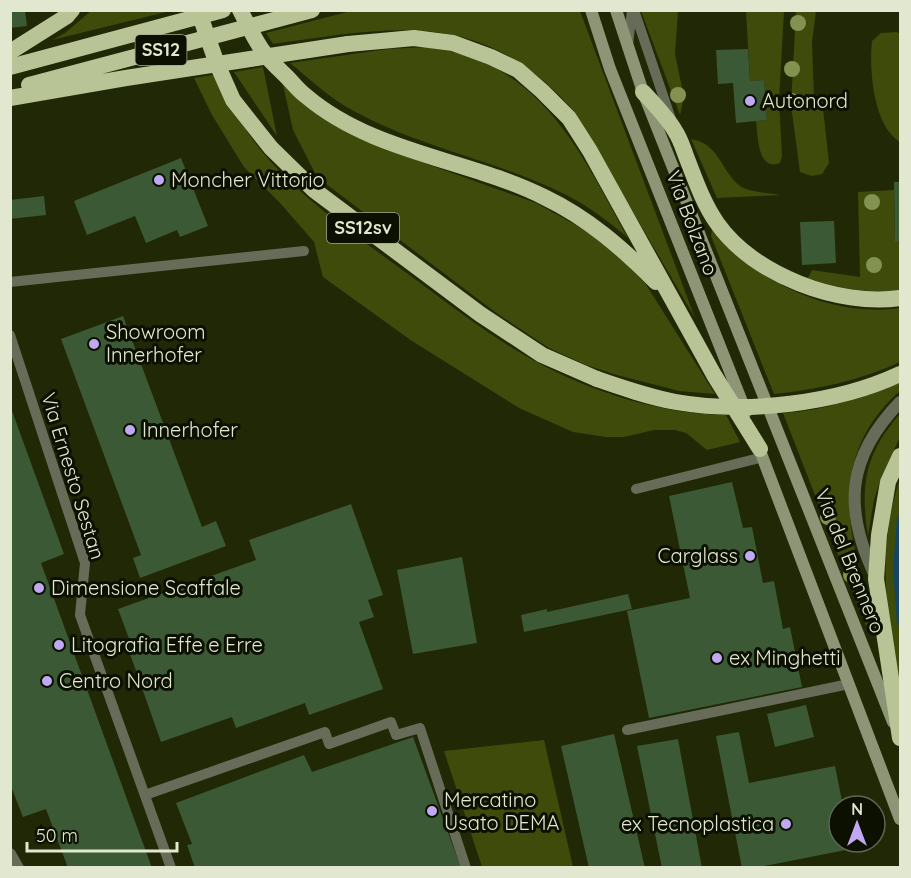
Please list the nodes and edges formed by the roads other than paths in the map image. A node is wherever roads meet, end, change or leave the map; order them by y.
1 (72, 10) edge
2 (198, 10) edge
3 (222, 10) edge
4 (312, 10) edge
5 (591, 10) edge
6 (616, 10) edge
7 (633, 10) edge
8 (244, 17) edge
9 (628, 46) junction
10 (10, 52) edge
11 (10, 67) edge
12 (10, 90) edge
13 (643, 92) junction
14 (10, 98) edge
15 (675, 131) junction
16 (304, 251) dead end
17 (10, 282) edge
18 (669, 295) junction
19 (900, 298) edge
20 (10, 334) edge
21 (900, 374) edge
22 (764, 394) joint
23 (900, 402) edge
24 (762, 453) junction
25 (900, 456) edge
26 (636, 489) dead end
27 (876, 579) junction
28 (849, 684) junction
29 (627, 730) dead end
30 (900, 740) edge
31 (145, 795) junction
32 (900, 819) edge
33 (10, 854) edge
34 (18, 867) edge
35 (171, 867) edge
36 (466, 867) edge

1 - 10 highway
2 - 21 highway, SS12sv, bridge
3 - 8 highway
3 - 11 highway, SS12, bridge
4 - 12 highway, SS12, bridge
5 - 24 main road, Via Bolzano
6 - 9 main road, Via Bolzano
7 - 9 lane
7 - 15 lane
8 - 18 highway
9 - 13 main road, Via Bolzano
13 - 15 highway
13 - 22 main road, Via Bolzano
14 - 18 highway, bridge
15 - 19 highway
16 - 17 lane
18 - 24 highway
20 - 31 lane, Via Ernesto Sestan
22 - 30 main road, Via del Brennero
23 - 27 street
24 - 26 lane
24 - 28 main road
25 - 27 highway
27 - 30 highway
28 - 29 lane
28 - 32 main road
31 - 35 lane, Via Ernesto Sestan
31 - 36 lane
33 - 34 street

